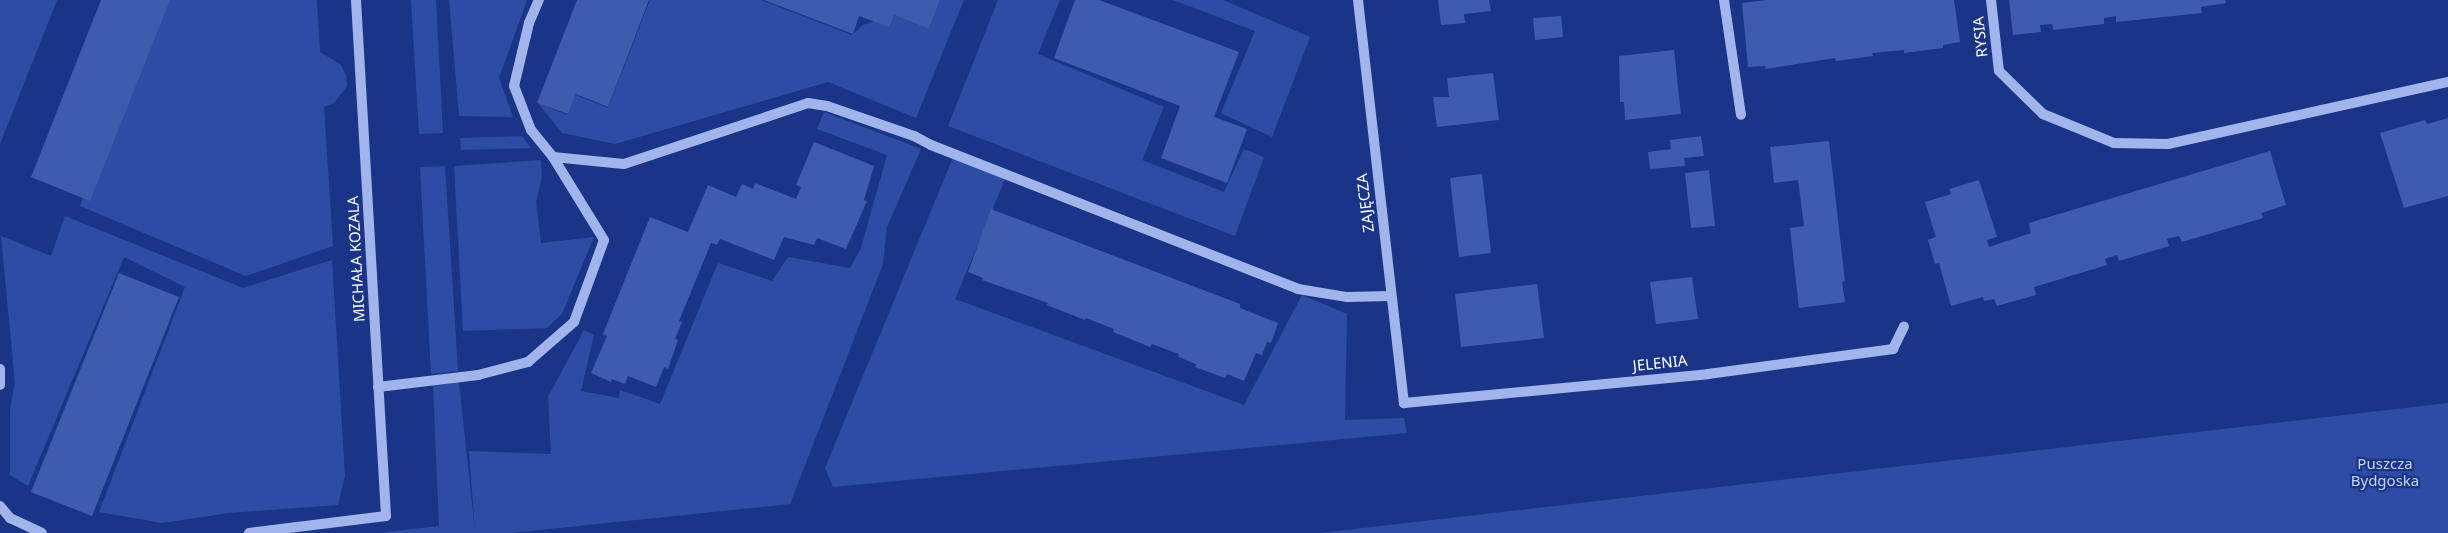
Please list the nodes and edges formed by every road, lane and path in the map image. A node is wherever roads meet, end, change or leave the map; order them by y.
1 (356, 0) edge
2 (539, 0) edge
3 (1358, 0) edge
4 (1724, 0) edge
5 (1991, 0) edge
6 (2448, 82) edge
7 (1741, 115) dead end
8 (553, 157) junction
9 (1391, 296) junction
10 (1904, 326) dead end
11 (0, 369) edge
12 (0, 385) edge
13 (378, 387) junction
14 (1404, 403) joint
15 (0, 506) edge
16 (42, 533) edge
17 (249, 533) edge

1 - 13 street, MICHAŁA KOZALA
2 - 8 street
3 - 9 street, ZAJĘCZA
4 - 7 street
5 - 6 street, RYSIA
8 - 9 street
8 - 13 street
9 - 14 street, ZAJĘCZA
10 - 14 street, JELENIA
11 - 12 street
13 - 17 street, MICHAŁA KOZALA
15 - 16 street

